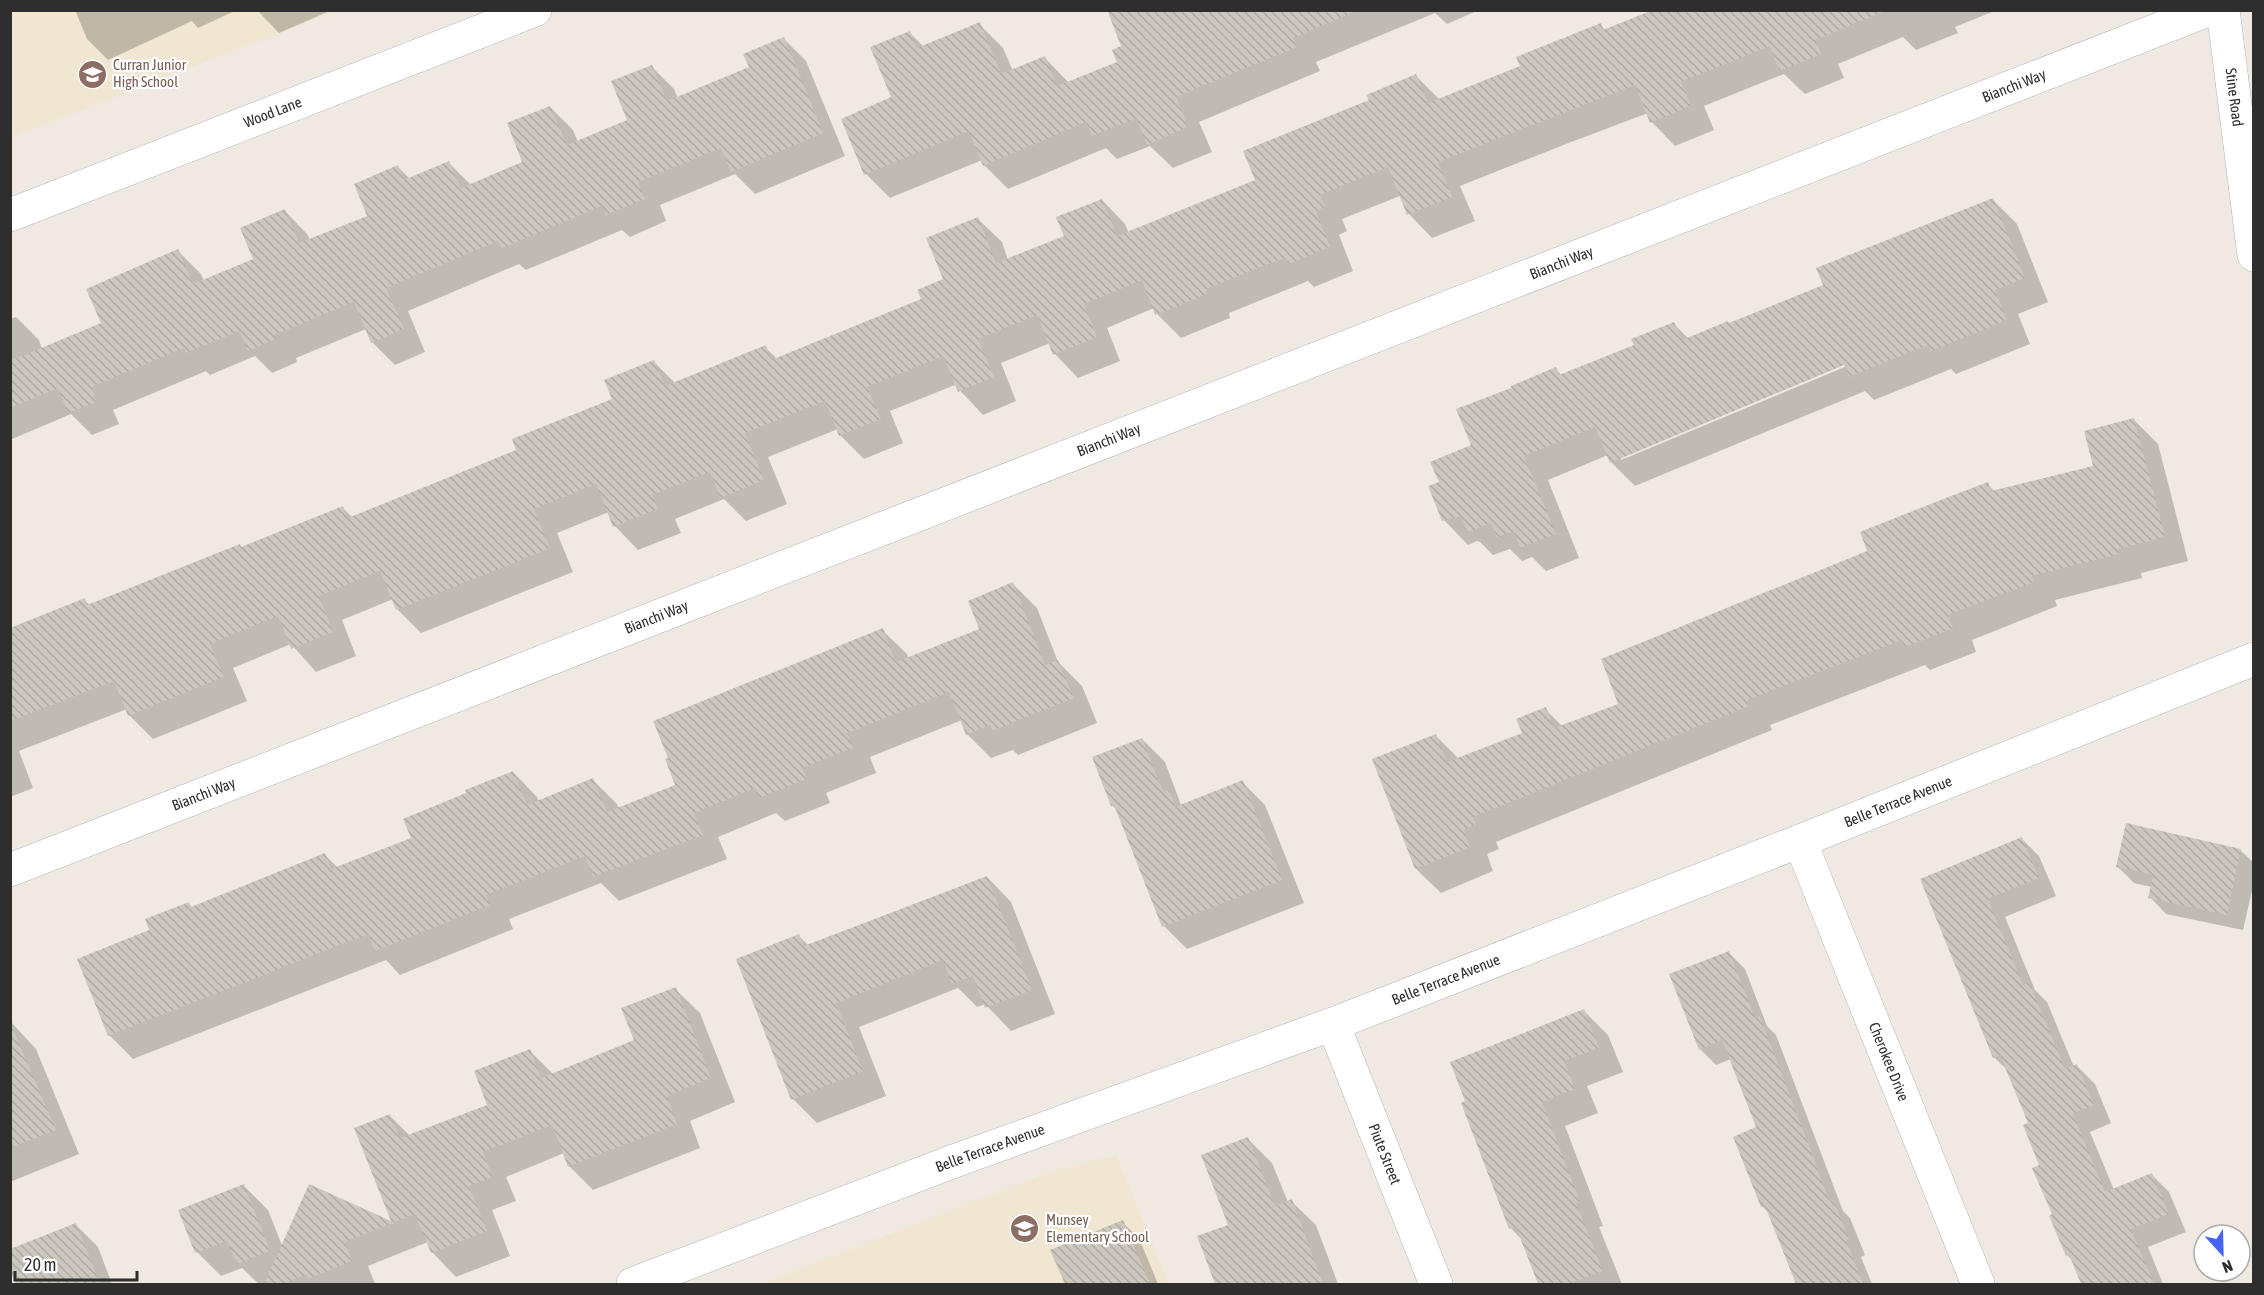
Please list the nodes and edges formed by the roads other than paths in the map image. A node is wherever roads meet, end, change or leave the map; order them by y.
1 (535, 10) edge
2 (2208, 10) edge
3 (2223, 10) edge
4 (10, 215) edge
5 (2253, 255) edge
6 (2253, 659) edge
7 (1800, 842) junction
8 (10, 870) edge
9 (1333, 1024) junction
10 (633, 1284) edge
11 (1436, 1284) edge
12 (1978, 1284) edge

1 - 4 street, Wood Lane
2 - 8 street, Bianchi Way
3 - 5 street, Stine Road
6 - 7 street, Belle Terrace Avenue
7 - 9 street, Belle Terrace Avenue
7 - 12 street, Cherokee Drive
9 - 10 street, Belle Terrace Avenue
9 - 11 street, Piute Street

